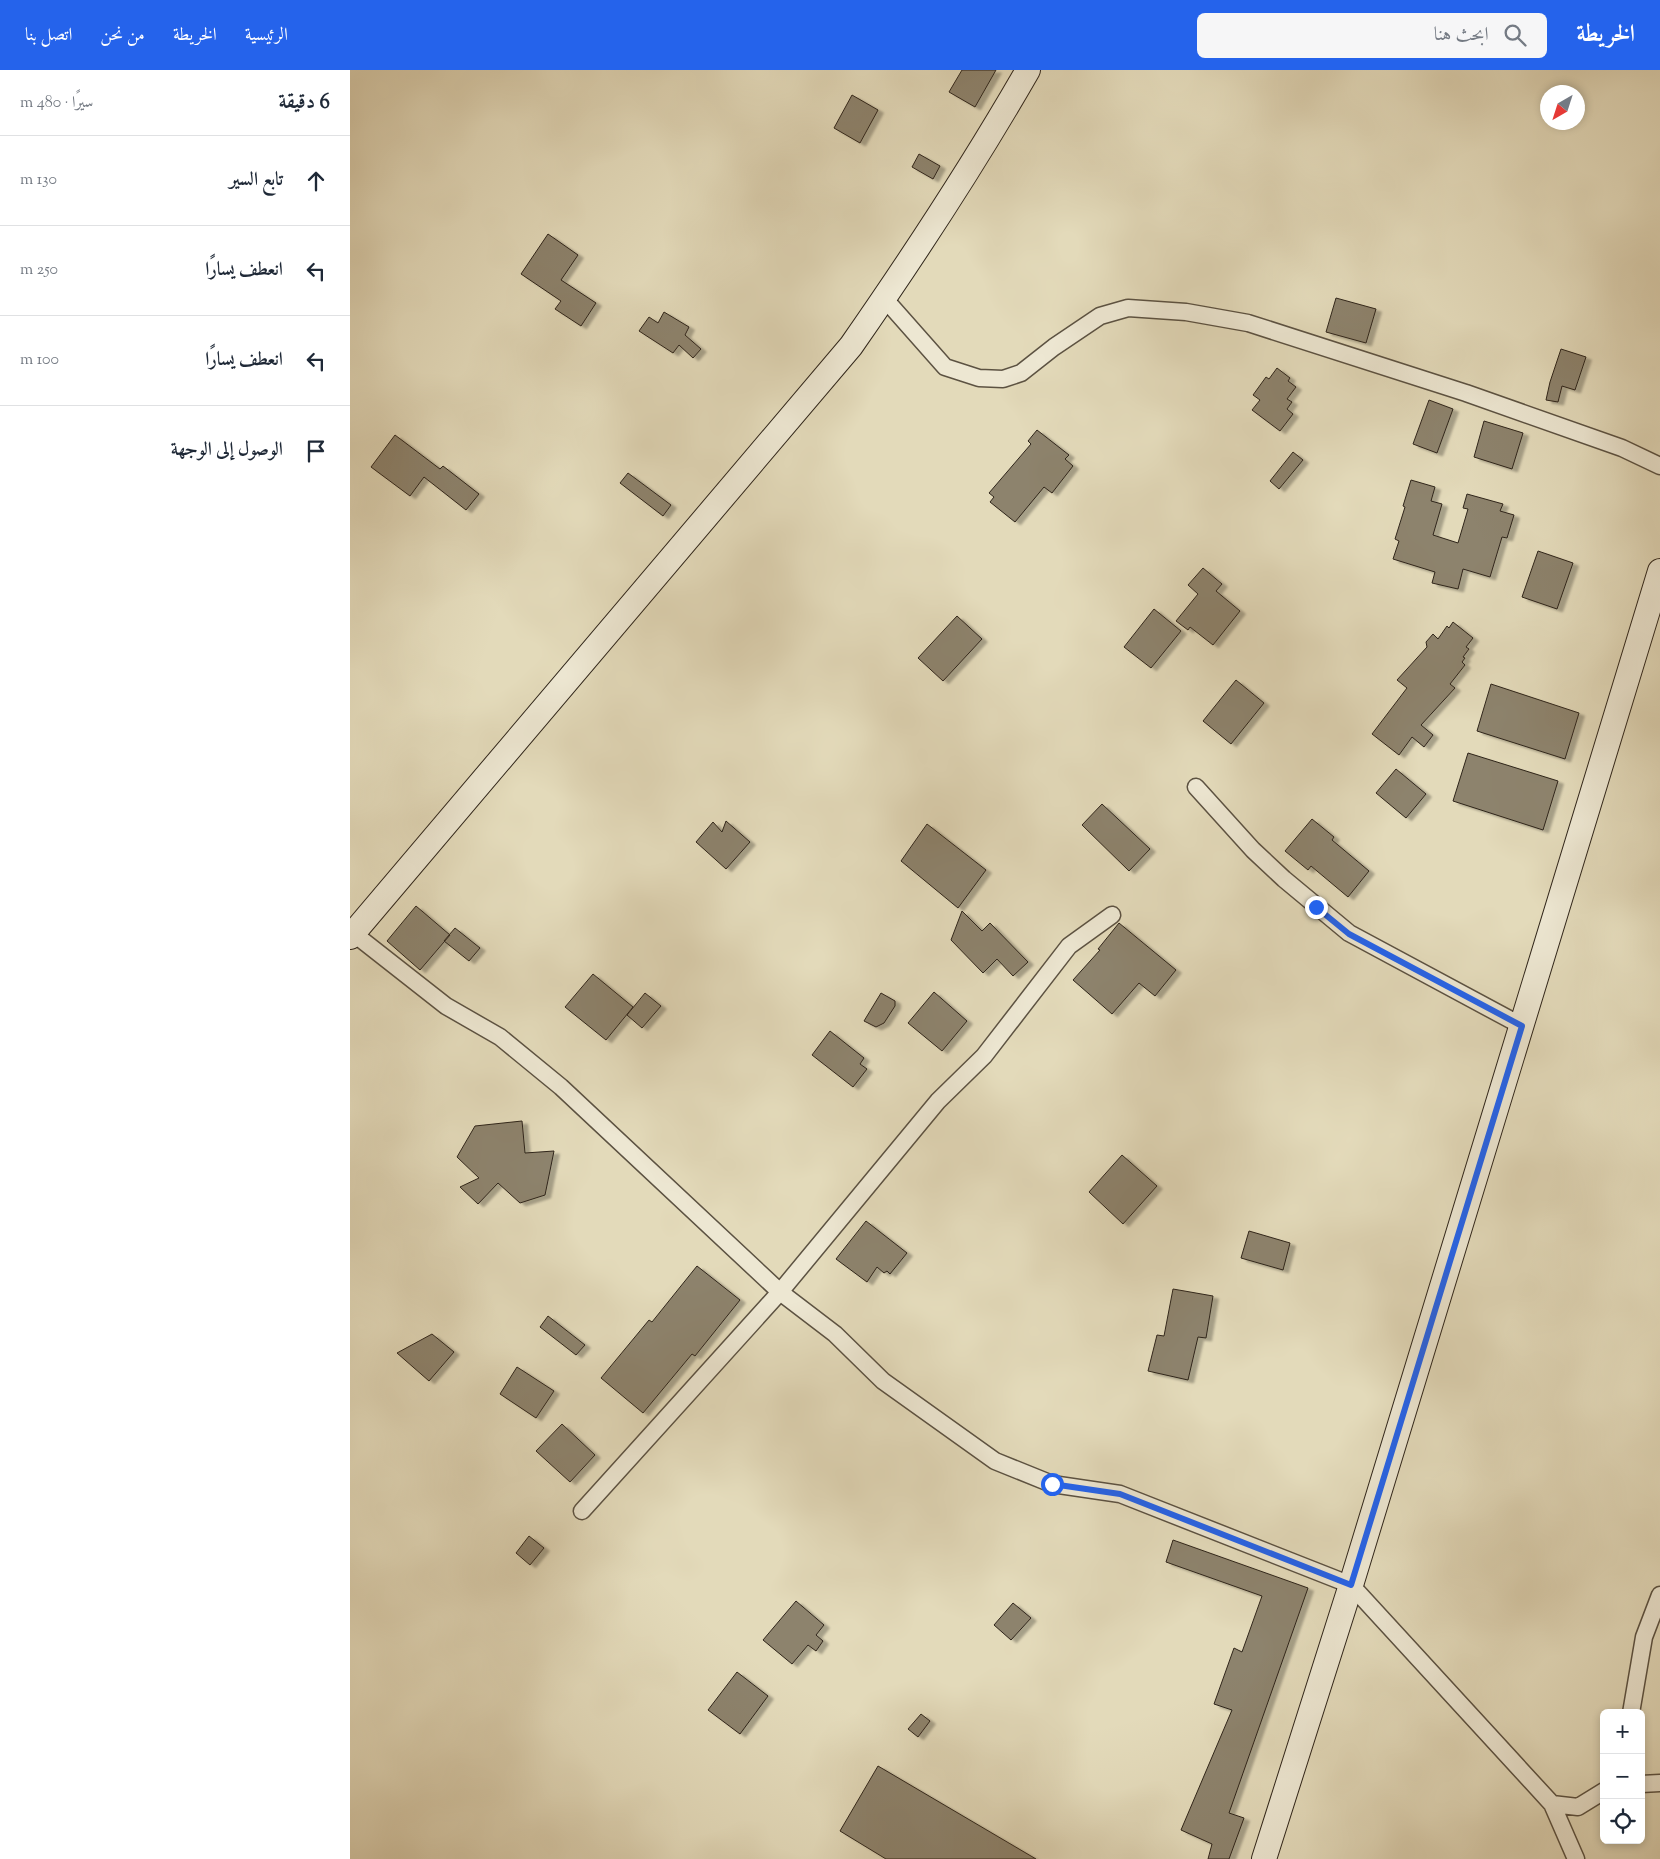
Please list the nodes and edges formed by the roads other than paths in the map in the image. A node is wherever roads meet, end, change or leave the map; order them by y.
1 (1028, 70) edge
2 (884, 298) junction
3 (1660, 466) edge
4 (1660, 571) edge
5 (1196, 787) dead end
6 (1112, 915) dead end
7 (352, 935) edge
8 (1522, 1026) junction
9 (780, 1292) junction
10 (582, 1512) dead end
11 (1351, 1585) junction
12 (1660, 1595) edge
13 (1632, 1709) edge
14 (1660, 1782) edge
15 (1645, 1784) edge
16 (1600, 1793) edge
17 (1552, 1804) junction
18 (1264, 1859) edge
19 (1576, 1859) edge

1 - 2 main road
2 - 3 street
2 - 7 main road
4 - 8 main road
5 - 8 street
6 - 9 street
7 - 9 street
8 - 11 main road
9 - 10 street
9 - 11 street
11 - 17 street
11 - 18 main road
12 - 13 street
14 - 15 street
16 - 17 street
17 - 19 street

